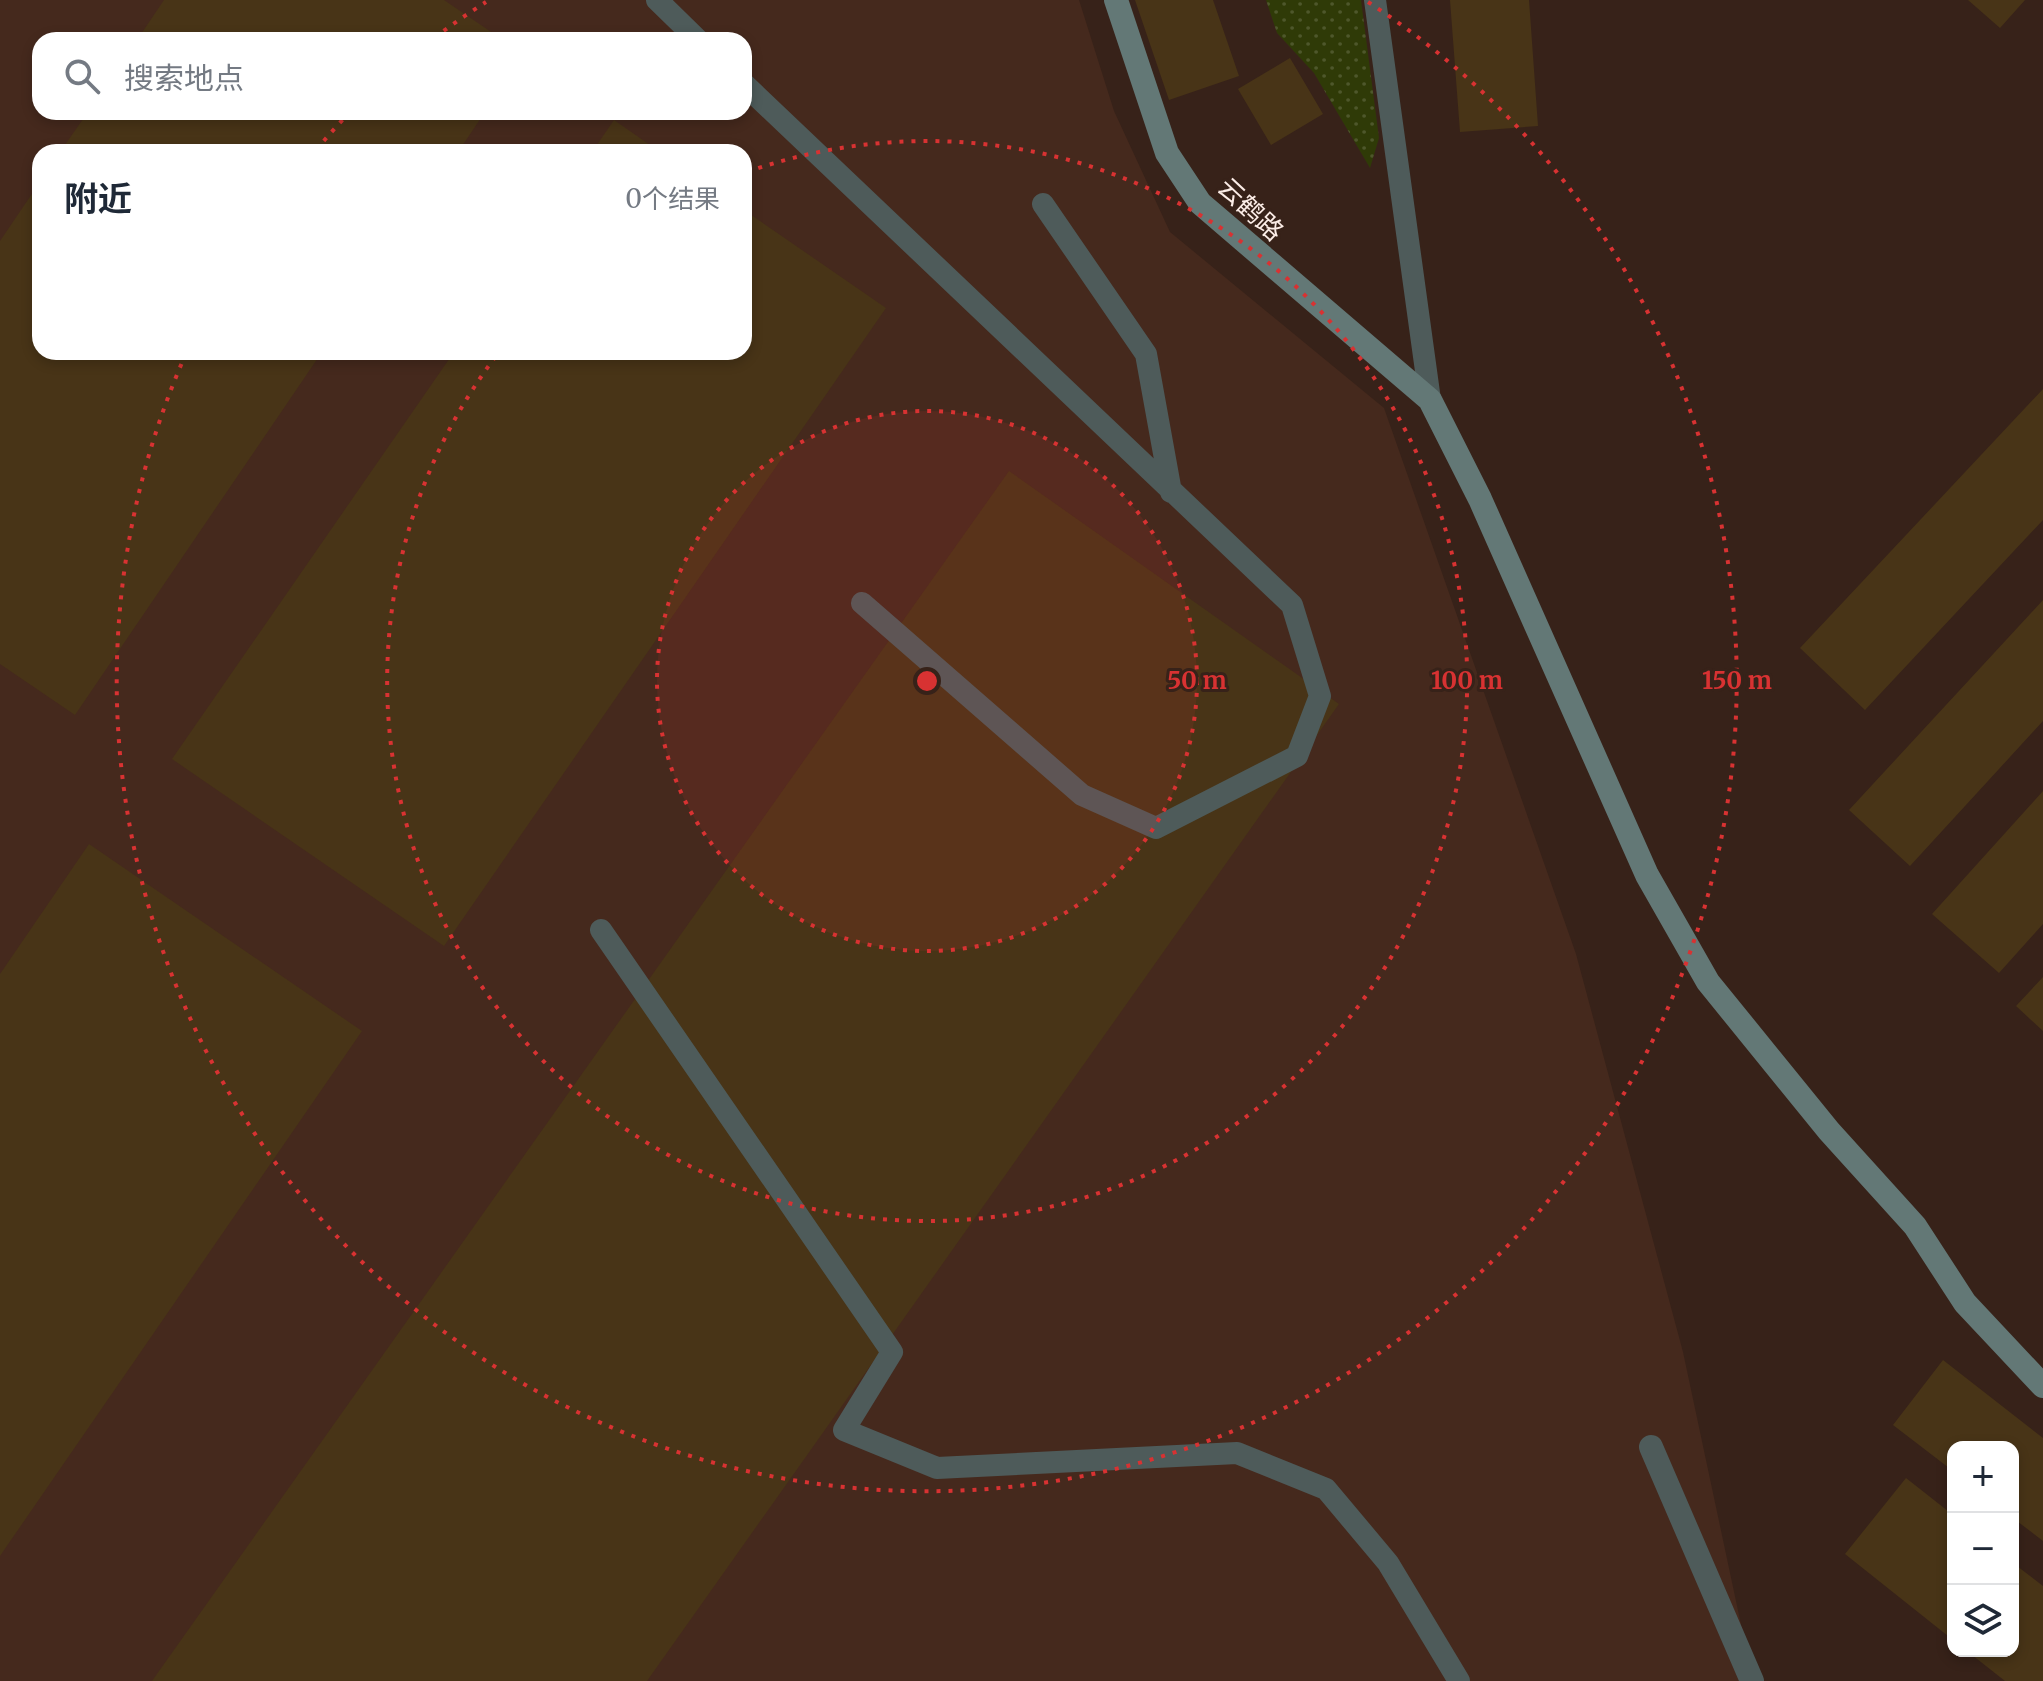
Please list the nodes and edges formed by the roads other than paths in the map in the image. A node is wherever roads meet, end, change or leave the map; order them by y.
1 (657, 0) edge
2 (1116, 0) edge
3 (1375, 0) edge
4 (690, 32) edge
5 (752, 92) edge
6 (1043, 204) dead end
7 (1430, 400) junction
8 (1171, 492) junction
9 (862, 603) dead end
10 (601, 930) dead end
11 (2043, 1386) edge
12 (1651, 1447) dead end
13 (1459, 1681) edge
14 (1752, 1681) edge

1 - 4 lane
2 - 7 street, 云鹤路
3 - 7 lane
5 - 8 lane
6 - 8 lane
7 - 11 street
8 - 9 lane
10 - 13 lane
12 - 14 street

